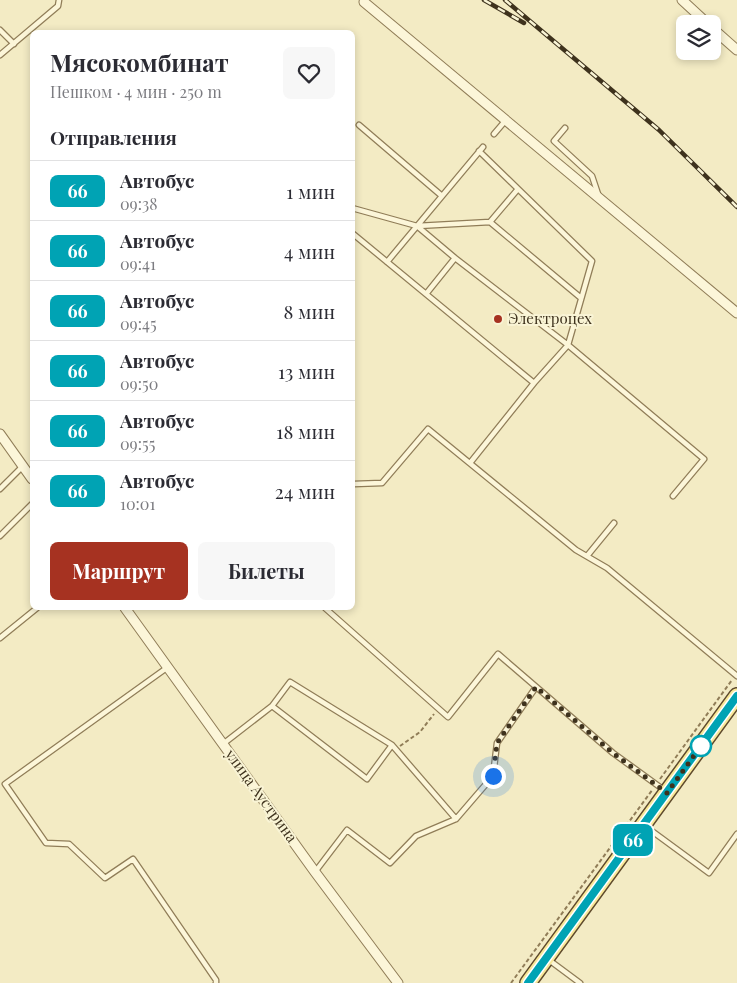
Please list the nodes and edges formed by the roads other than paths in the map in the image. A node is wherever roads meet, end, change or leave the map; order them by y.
1 (59, 0) edge
2 (682, 0) edge
3 (364, 1) edge
4 (698, 15) edge
5 (0, 30) edge
6 (30, 30) edge
7 (30, 30) edge
8 (721, 36) edge
9 (14, 44) junction
10 (737, 50) edge
11 (0, 55) edge
12 (506, 120) junction
13 (359, 125) dead end
14 (565, 128) dead end
15 (494, 134) dead end
16 (518, 189) junction
17 (442, 196) junction
18 (599, 198) junction
19 (355, 209) edge
20 (490, 222) junction
21 (417, 226) junction
22 (355, 235) edge
23 (455, 258) junction
24 (388, 262) junction
25 (426, 294) junction
26 (581, 298) junction
27 (737, 313) edge
28 (568, 344) junction
29 (534, 383) junction
30 (1, 436) edge
31 (470, 463) junction
32 (23, 466) junction
33 (30, 476) edge
34 (355, 484) edge
35 (0, 489) edge
36 (673, 496) dead end
37 (30, 506) edge
38 (614, 524) dead end
39 (0, 536) edge
40 (587, 556) junction
41 (35, 610) edge
42 (126, 610) edge
43 (327, 610) edge
44 (0, 638) edge
45 (168, 667) junction
46 (736, 675) edge
47 (536, 687) junction
48 (737, 696) edge
49 (272, 706) junction
50 (223, 744) junction
51 (394, 747) junction
52 (662, 788) junction
53 (456, 820) junction
54 (644, 825) junction
55 (737, 834) edge
56 (315, 872) junction
57 (546, 958) junction
58 (216, 983) edge
59 (398, 983) edge
60 (528, 983) edge
61 (580, 983) edge

1 - 7 lane
2 - 4 street
3 - 12 street
5 - 9 lane
6 - 9 lane
8 - 10 street
9 - 11 lane
12 - 15 lane
12 - 18 street
13 - 17 lane
14 - 18 lane
16 - 17 lane
16 - 20 lane
16 - 26 lane
17 - 21 lane
18 - 27 street
19 - 21 lane
20 - 21 lane
20 - 26 lane
21 - 23 lane
21 - 24 lane
22 - 24 lane
23 - 25 lane
23 - 28 lane
24 - 25 lane
25 - 29 lane
26 - 28 lane
28 - 29 lane
28 - 36 lane
29 - 31 lane
30 - 32 street
31 - 34 lane
31 - 40 lane
32 - 33 street
32 - 35 lane
37 - 39 lane
38 - 40 lane
40 - 46 lane
41 - 44 lane
42 - 45 street, улица Аустрина
43 - 47 lane
45 - 50 street, улица Аустрина
45 - 58 lane
47 - 52 lane
47 - 53 lane
48 - 52 main road
49 - 50 lane
49 - 51 lane
49 - 51 lane
50 - 56 street, улица Аустрина
51 - 53 lane
52 - 54 main road
53 - 56 lane
54 - 55 lane
54 - 57 main road
56 - 59 street, улица Аустрина
57 - 60 main road
57 - 61 lane

